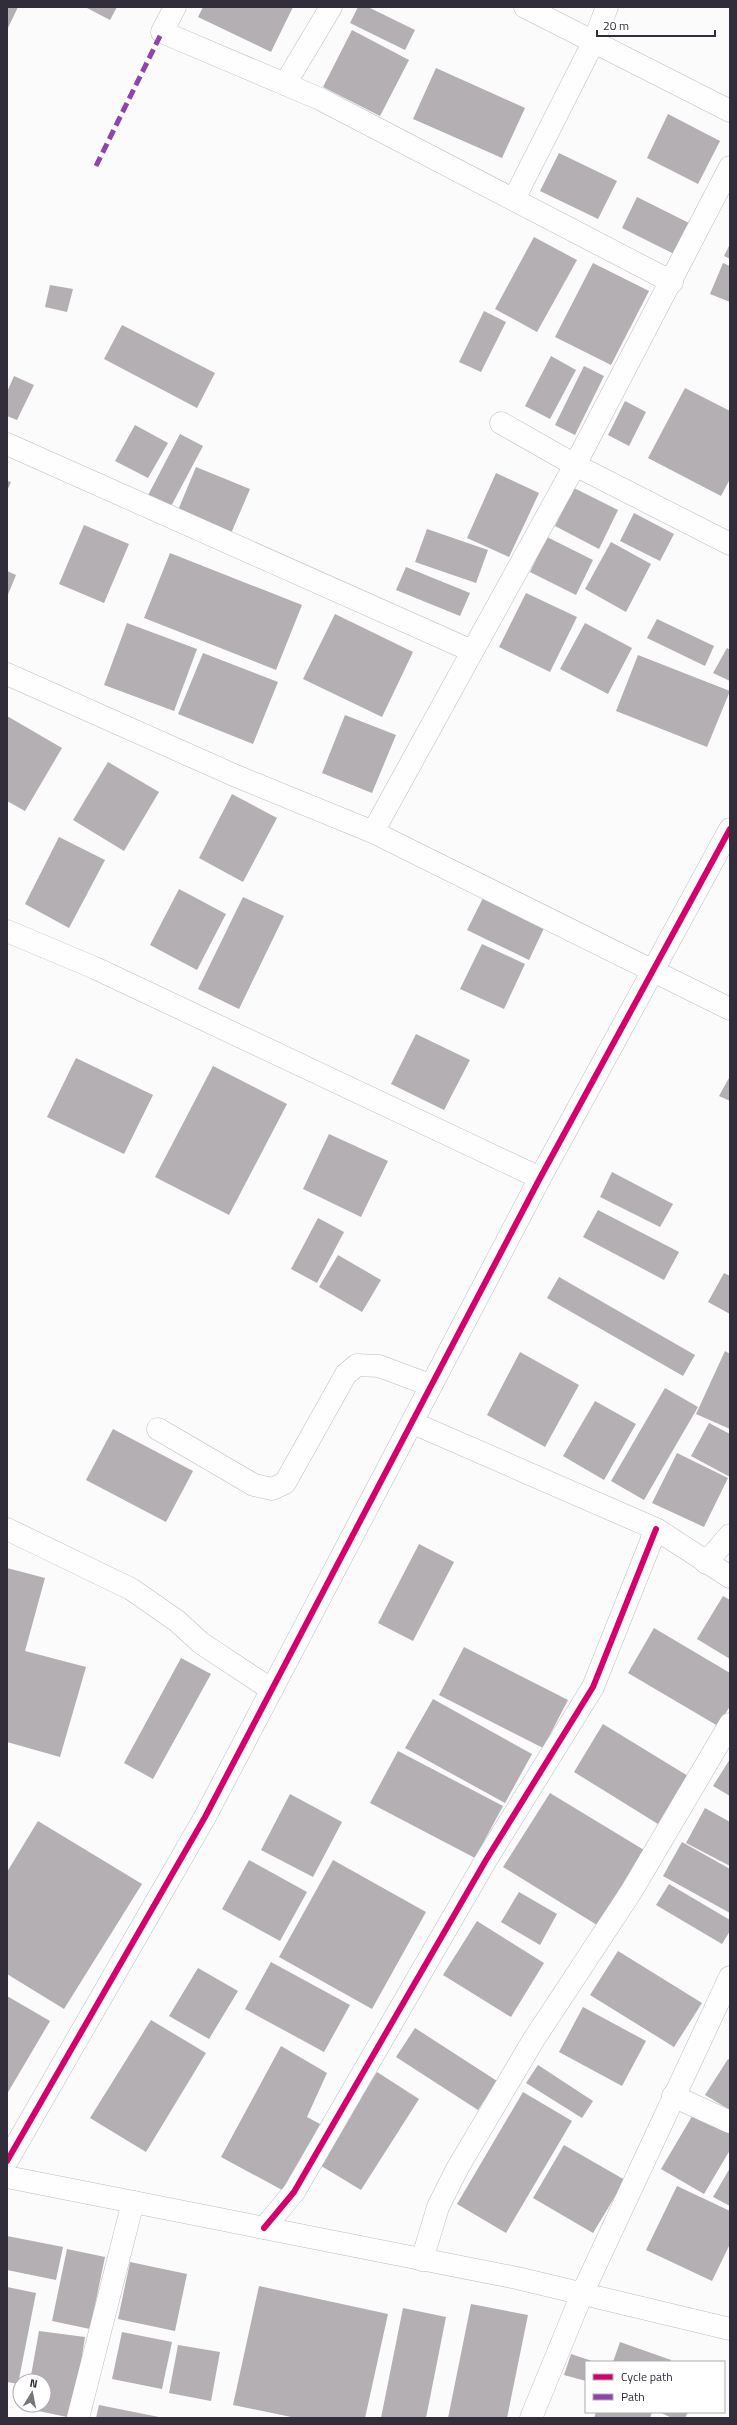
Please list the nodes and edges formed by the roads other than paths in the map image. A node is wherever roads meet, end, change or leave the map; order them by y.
1 (175, 7) edge
2 (331, 7) edge
3 (525, 7) edge
4 (607, 7) edge
5 (594, 41) junction
6 (286, 84) junction
7 (730, 111) edge
8 (730, 167) edge
9 (514, 199) junction
10 (672, 282) junction
11 (501, 423) dead end
12 (7, 444) edge
13 (575, 464) junction
14 (730, 544) edge
15 (472, 650) junction
16 (7, 674) edge
17 (730, 829) edge
18 (373, 832) junction
19 (7, 931) edge
20 (653, 970) junction
21 (730, 1009) edge
22 (540, 1178) junction
23 (430, 1385) junction
24 (413, 1423) junction
25 (158, 1429) dead end
26 (7, 1528) edge
27 (656, 1529) junction
28 (730, 1535) edge
29 (706, 1563) junction
30 (730, 1577) edge
31 (272, 1690) junction
32 (730, 1724) edge
33 (730, 1977) edge
34 (673, 2096) junction
35 (730, 2122) edge
36 (7, 2161) edge
37 (7, 2178) edge
38 (133, 2202) junction
39 (264, 2228) junction
40 (422, 2260) junction
41 (582, 2294) junction
42 (730, 2329) edge
43 (78, 2418) edge
44 (531, 2418) edge

1 - 6 street
2 - 6 street
3 - 5 street
4 - 5 street
5 - 7 street
5 - 9 street
6 - 9 street
8 - 10 street
9 - 10 street
10 - 13 street
11 - 13 street
12 - 15 street
13 - 14 street
13 - 15 street
15 - 18 street
16 - 18 street
17 - 20 street
18 - 20 street
19 - 22 street
20 - 21 street
20 - 22 street
22 - 23 street
23 - 24 street
23 - 25 street
24 - 27 street
24 - 31 street
26 - 31 street
27 - 29 street
27 - 39 street
28 - 29 street
29 - 30 street
31 - 36 street
32 - 40 street
33 - 34 street
34 - 35 street
34 - 41 street
37 - 38 street
38 - 39 street
38 - 43 street
39 - 40 street
40 - 41 street
41 - 42 street
41 - 44 street

